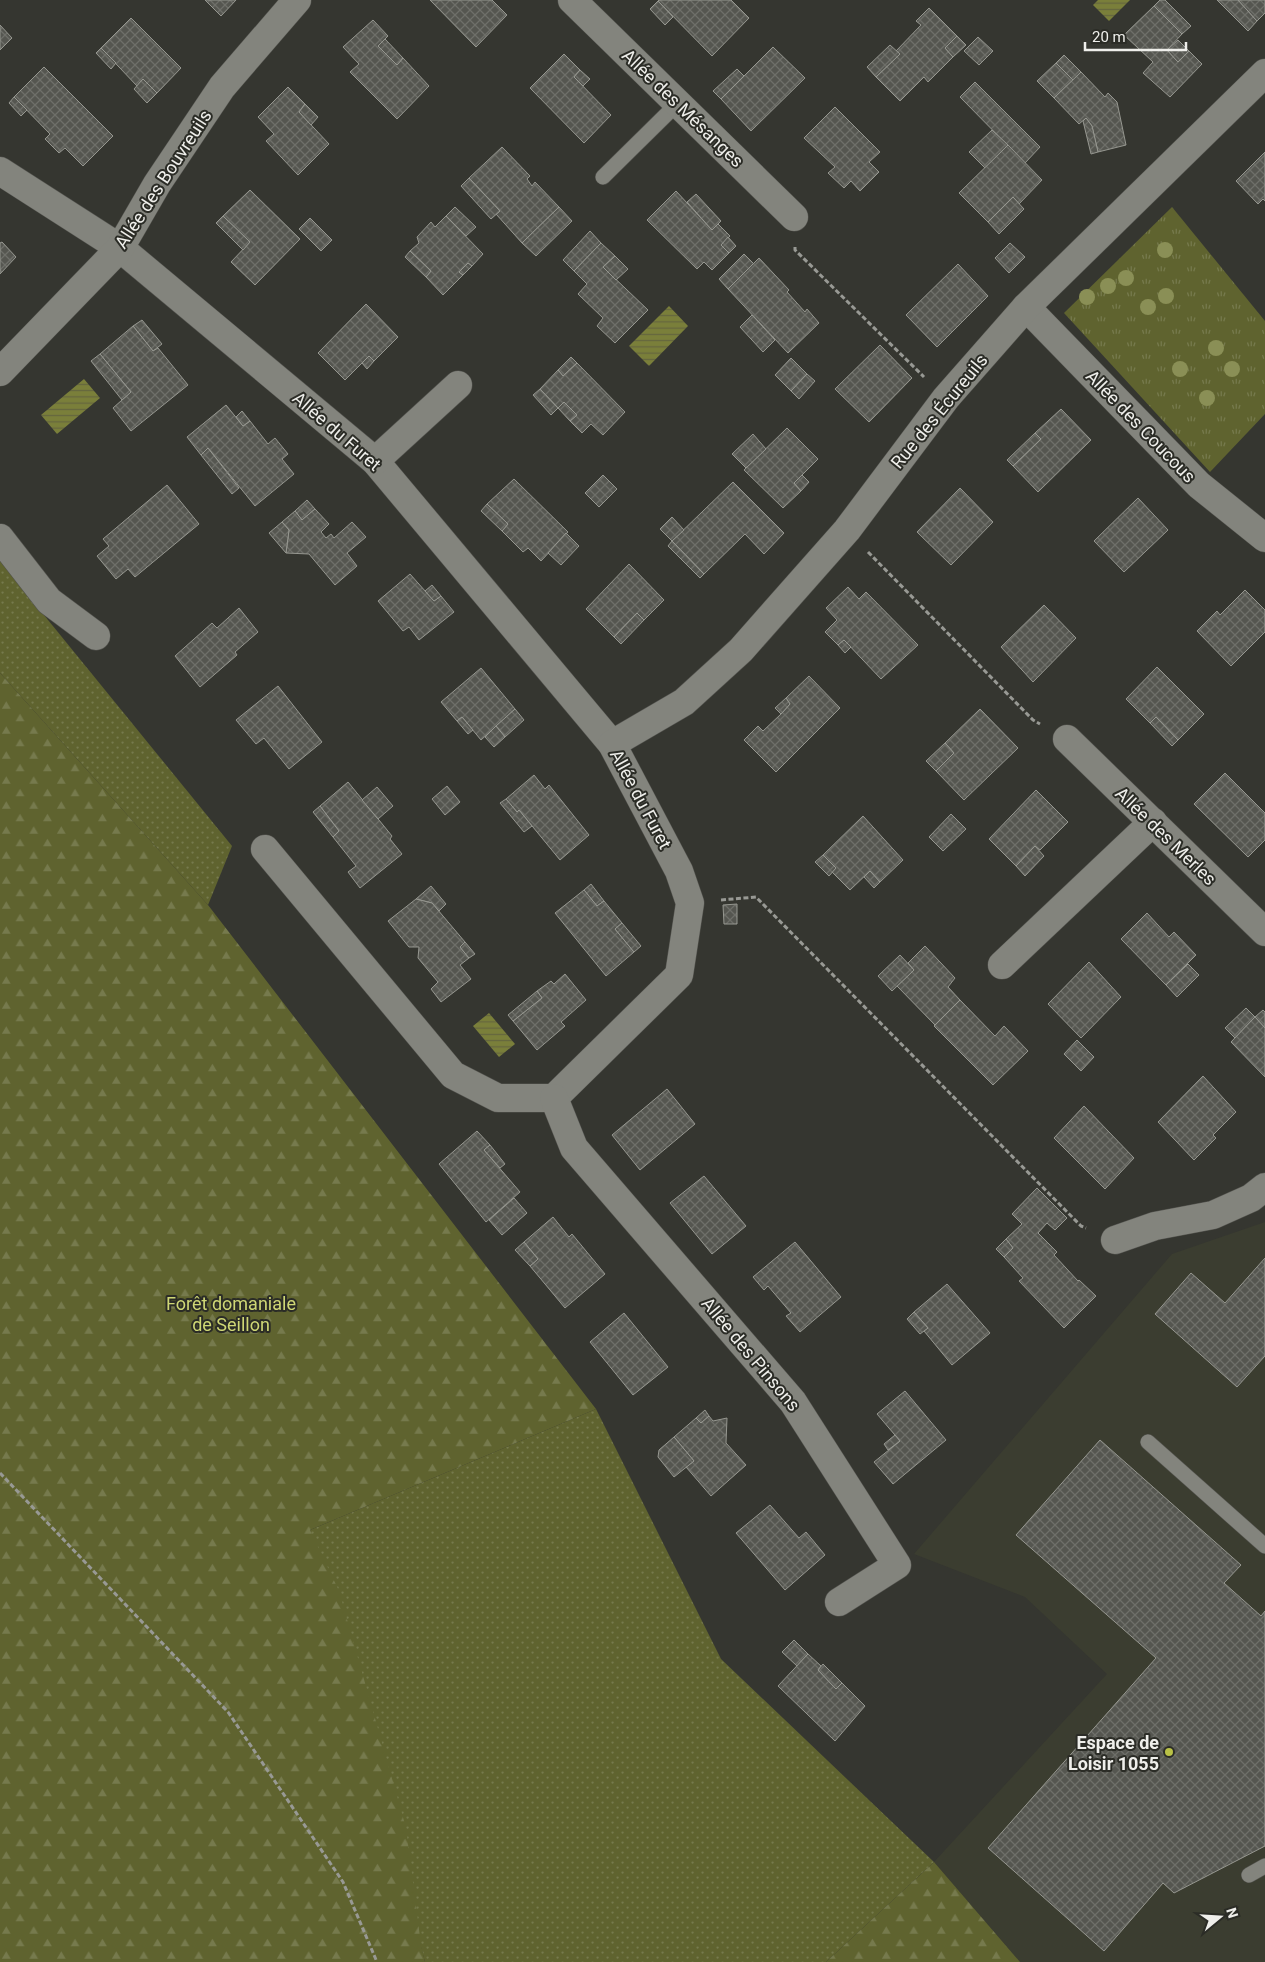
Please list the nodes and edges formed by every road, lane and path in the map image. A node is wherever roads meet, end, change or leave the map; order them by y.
1 (297, 0) edge
2 (572, 0) edge
3 (1265, 73) edge
4 (678, 103) junction
5 (0, 171) edge
6 (603, 177) dead end
7 (794, 216) joint
8 (120, 248) junction
9 (1026, 307) junction
10 (0, 372) edge
11 (458, 385) dead end
12 (946, 398) junction
13 (376, 461) junction
14 (847, 530) junction
15 (0, 538) edge
16 (1265, 538) edge
17 (96, 636) dead end
18 (1067, 739) joint
19 (612, 744) junction
20 (1153, 822) junction
21 (265, 848) dead end
22 (690, 903) junction
23 (1265, 932) edge
24 (1002, 965) dead end
25 (554, 1098) junction
26 (1265, 1186) edge
27 (1115, 1240) joint
28 (1148, 1442) dead end
29 (0, 1473) edge
30 (1265, 1546) edge
31 (839, 1602) dead end
32 (1265, 1866) edge
33 (1248, 1875) dead end
34 (377, 1962) edge

1 - 8 street, Allée des Bouvreuils
2 - 4 street, Allée des Mésanges
3 - 9 street, Rue des Écureuils
4 - 6 lane
4 - 7 street, Allée des Mésanges
5 - 8 street, Allée du Furet
7 - 12 path
8 - 10 street, Allée des Bouvreuils
8 - 13 street, Allée du Furet
9 - 12 street, Rue des Écureuils
9 - 16 street, Allée des Coucous
11 - 13 street
12 - 14 street, Rue des Écureuils
13 - 19 street, Allée du Furet
14 - 18 path
14 - 19 street, Rue des Écureuils
15 - 17 street
18 - 20 street, Allée des Merles
19 - 22 street, Allée du Furet
20 - 23 street, Allée des Merles
20 - 24 street
21 - 25 street
22 - 25 street, Allée du Furet
22 - 27 path
25 - 31 street, Allée des Pinsons
26 - 27 street
28 - 30 lane
29 - 34 path
32 - 33 lane

